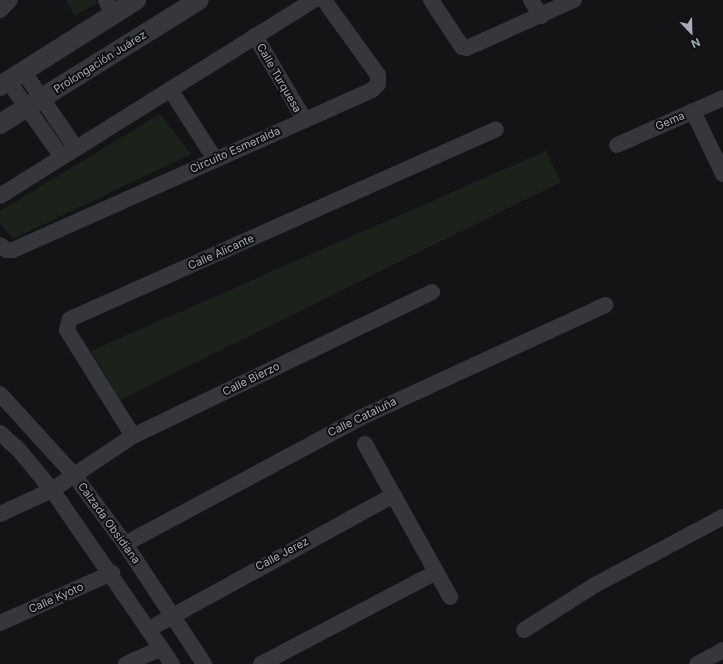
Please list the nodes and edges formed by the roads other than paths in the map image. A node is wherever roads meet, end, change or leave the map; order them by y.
1 (10, 0) edge
2 (136, 0) edge
3 (199, 0) edge
4 (314, 0) edge
5 (324, 0) edge
6 (431, 0) edge
7 (531, 0) edge
8 (574, 0) edge
9 (110, 7) edge
10 (0, 10) edge
11 (541, 16) junction
12 (255, 36) junction
13 (11, 79) edge
14 (170, 89) junction
15 (723, 98) edge
16 (35, 104) junction
17 (693, 111) junction
18 (304, 119) junction
19 (0, 124) edge
20 (496, 129) dead end
21 (617, 145) dead end
22 (76, 148) junction
23 (62, 157) junction
24 (216, 159) junction
25 (723, 174) edge
26 (0, 196) edge
27 (0, 245) edge
28 (432, 292) dead end
29 (606, 305) dead end
30 (0, 394) edge
31 (0, 433) edge
32 (133, 436) junction
33 (365, 444) dead end
34 (74, 475) junction
35 (52, 490) junction
36 (394, 495) junction
37 (0, 514) edge
38 (723, 517) edge
39 (125, 544) junction
40 (436, 572) junction
41 (112, 573) junction
42 (450, 597) dead end
43 (172, 615) junction
44 (0, 623) edge
45 (149, 629) junction
46 (524, 630) dead end
47 (162, 648) junction
48 (723, 650) edge
49 (126, 664) edge
50 (172, 664) edge
51 (204, 664) edge
52 (262, 664) edge
53 (697, 664) edge

1 - 10 street
2 - 9 street
3 - 16 street, Prolongación Juárez
4 - 12 street
5 - 18 street, Circuito Esmeralda
6 - 11 street
7 - 11 street
8 - 11 street
9 - 13 street
12 - 14 street
12 - 18 street, Calle Turquesa
13 - 16 street
14 - 22 street
14 - 24 street
15 - 17 street, Gema
16 - 19 street, Prolongación Juárez
16 - 22 street
16 - 23 street
17 - 21 street, Gema
17 - 25 street
18 - 24 street, Circuito Esmeralda
20 - 32 street, Calle Alicante
22 - 23 street
23 - 26 street
24 - 27 street, Circuito Esmeralda
28 - 32 street, Calle Bierzo
29 - 39 street, Calle Cataluña
30 - 34 street, Calzada Obsidiana
31 - 35 street
32 - 34 street, Calle Bierzo
33 - 36 street
34 - 35 street, Calle Bierzo
34 - 39 street, Calzada Obsidiana
35 - 37 street, Calle Bierzo
35 - 41 street
36 - 40 street
36 - 43 street, Calle Jerez
38 - 46 street
39 - 43 street, Calzada Obsidiana
40 - 42 street
40 - 52 street
41 - 44 street, Calle Kyoto
41 - 45 street
43 - 45 street, Calle Jerez
43 - 51 street, Calzada Obsidiana
45 - 47 street
47 - 49 street
47 - 50 street
48 - 53 street

